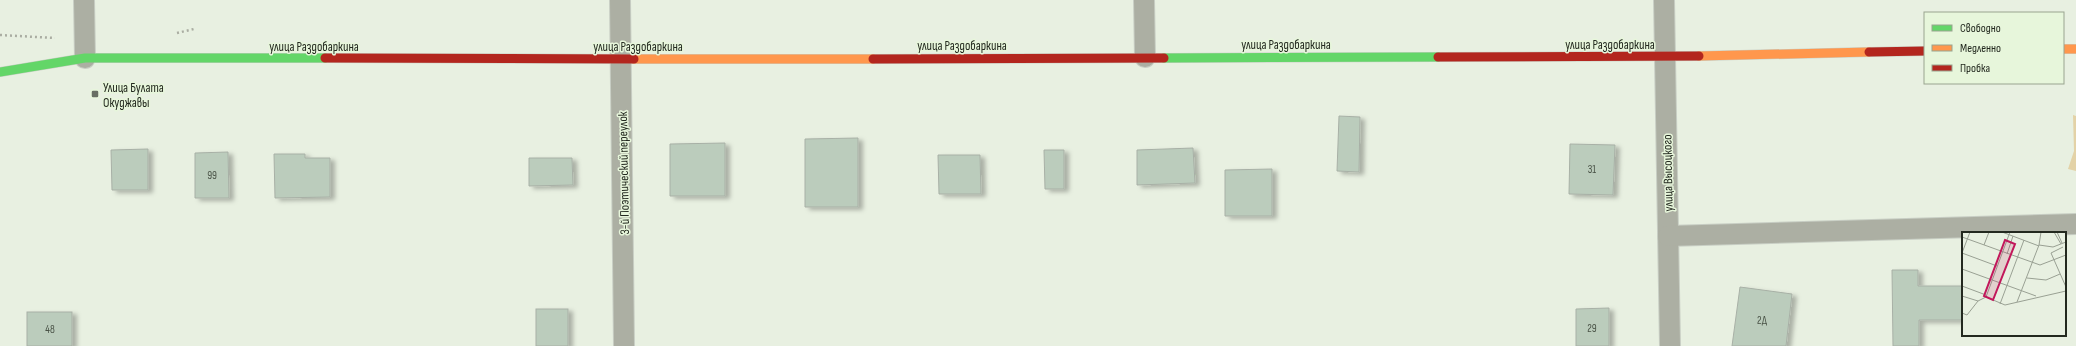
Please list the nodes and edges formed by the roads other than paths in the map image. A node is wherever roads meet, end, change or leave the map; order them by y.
1 (84, 0) edge
2 (620, 0) edge
3 (1144, 0) edge
4 (1664, 0) edge
5 (2064, 48) edge
6 (2076, 49) edge
7 (1924, 51) edge
8 (1145, 57) junction
9 (1665, 57) junction
10 (85, 58) junction
11 (621, 59) junction
12 (0, 72) edge
13 (2076, 224) edge
14 (1668, 236) junction
15 (624, 346) edge
16 (1670, 346) edge

1 - 10 street
2 - 11 street, 3-й Поэтический переулок
3 - 8 street
4 - 9 street, улица Высоцкого
5 - 6 street
7 - 9 street, улица Раздобаркина
8 - 9 street, улица Раздобаркина
8 - 11 street, улица Раздобаркина
9 - 14 street, улица Высоцкого
10 - 11 street, улица Раздобаркина
10 - 12 street, улица Раздобаркина
11 - 15 street, 3-й Поэтический переулок
13 - 14 street
14 - 16 street, улица Высоцкого

